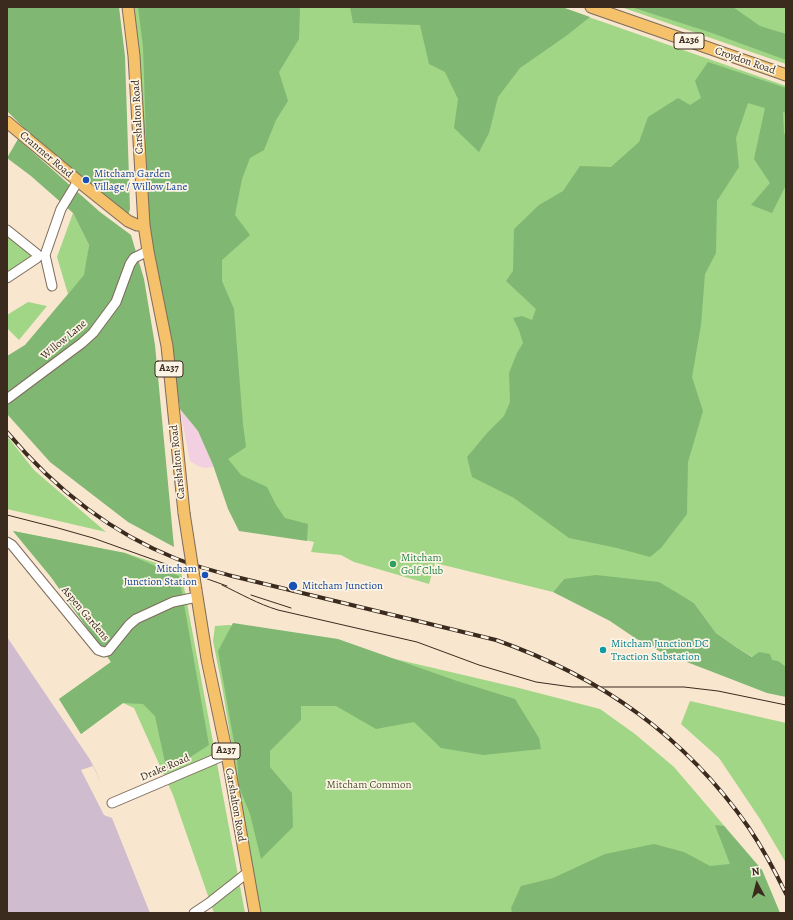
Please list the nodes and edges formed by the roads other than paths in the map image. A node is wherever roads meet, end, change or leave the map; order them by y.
1 (128, 7) edge
2 (591, 7) edge
3 (786, 75) edge
4 (7, 122) edge
5 (78, 181) junction
6 (144, 225) junction
7 (7, 230) edge
8 (148, 251) junction
9 (41, 255) junction
10 (7, 278) edge
11 (52, 286) dead end
12 (10, 397) edge
13 (7, 542) edge
14 (196, 594) junction
15 (227, 754) junction
16 (112, 803) dead end
17 (247, 873) junction
18 (194, 913) edge
19 (255, 913) edge

1 - 6 main road, Carshalton Road / A237
2 - 3 main road, Croydon Road / A236
4 - 5 main road, Cranmer Road
5 - 6 main road, Cranmer Road
5 - 9 street
6 - 8 main road, Carshalton Road / A237
7 - 9 street
8 - 12 street, Willow Lane
8 - 14 main road, Carshalton Road / A237, bridge
9 - 10 street
9 - 11 street
13 - 14 street, Aspen Gardens
14 - 15 main road, Carshalton Road / A237
15 - 16 street, Drake Road
15 - 17 main road, Carshalton Road / A237
17 - 18 street
17 - 19 main road, Carshalton Road / A237

